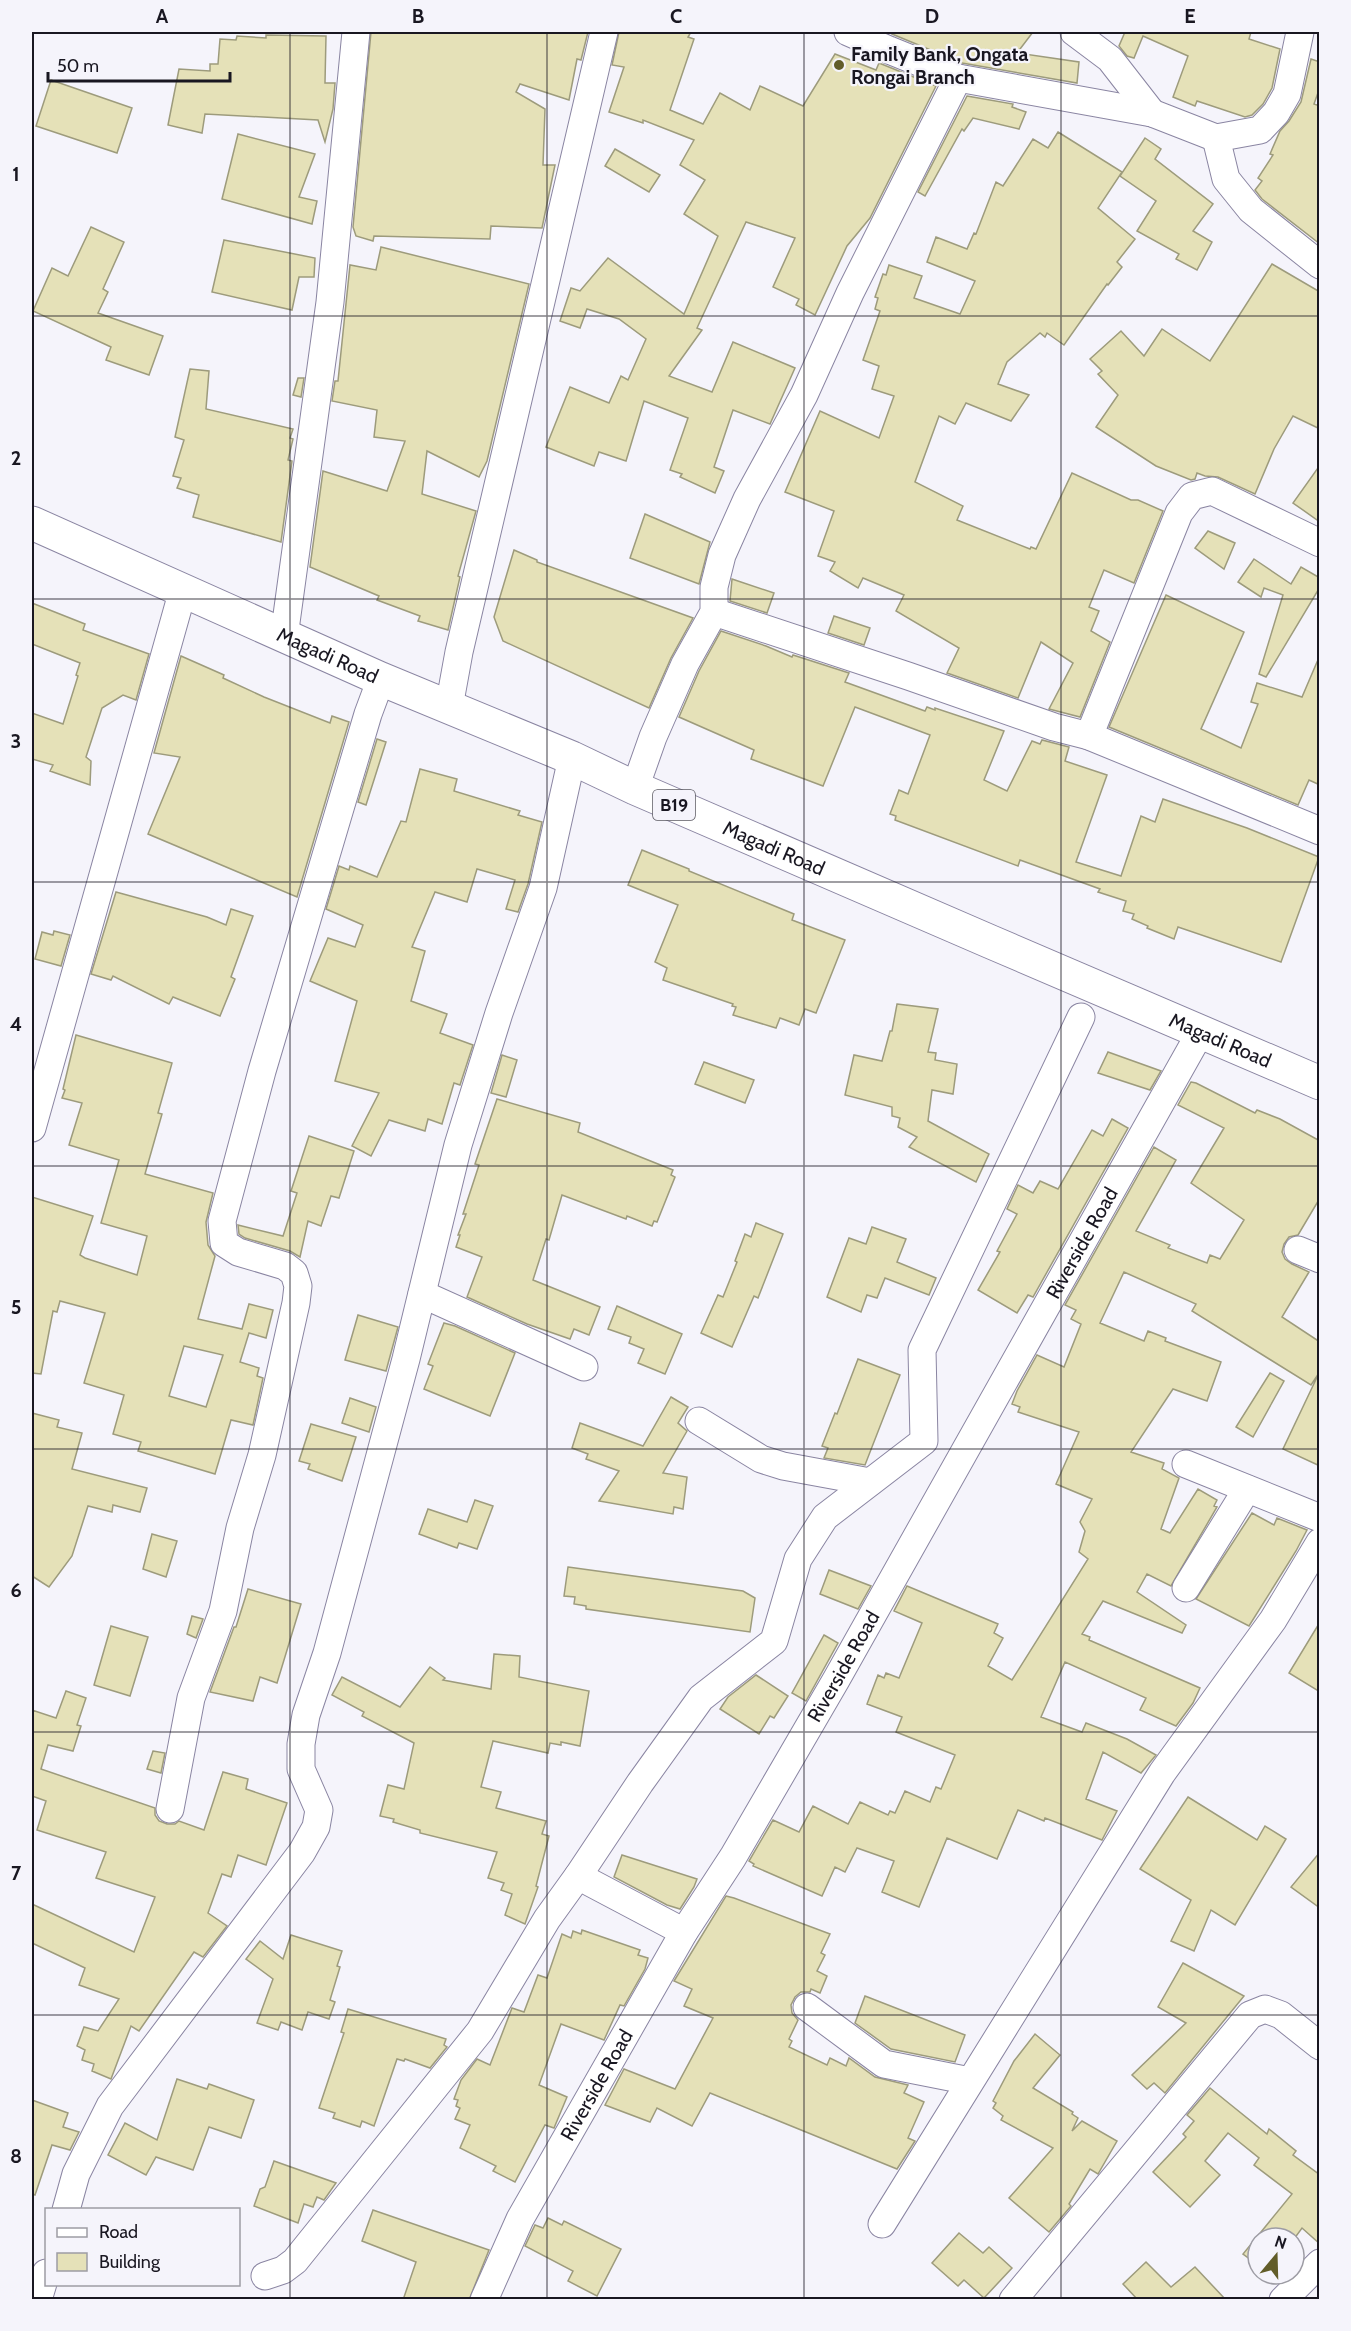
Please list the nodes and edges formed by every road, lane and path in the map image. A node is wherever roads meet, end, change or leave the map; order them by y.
1 (356, 32) edge
2 (604, 32) edge
3 (848, 32) edge
4 (1074, 32) edge
5 (1300, 32) edge
6 (958, 78) junction
7 (1152, 113) junction
8 (1216, 138) junction
9 (1320, 266) edge
10 (32, 523) edge
11 (1320, 543) edge
12 (183, 590) junction
13 (714, 612) junction
14 (284, 636) junction
15 (381, 679) junction
16 (449, 706) junction
17 (1089, 736) junction
18 (572, 758) junction
19 (635, 788) junction
20 (1320, 831) edge
21 (1081, 1017) dead end
22 (1200, 1033) junction
23 (1320, 1083) edge
24 (32, 1128) edge
25 (422, 1294) junction
26 (584, 1367) dead end
27 (699, 1421) dead end
28 (1186, 1464) dead end
29 (870, 1482) junction
30 (1247, 1489) junction
31 (1320, 1518) edge
32 (1320, 1542) edge
33 (1186, 1588) dead end
34 (170, 1809) dead end
35 (578, 1876) junction
36 (684, 1932) junction
37 (807, 2007) dead end
38 (1320, 2046) edge
39 (970, 2081) junction
40 (67, 2208) edge
41 (882, 2224) dead end
42 (1320, 2263) edge
43 (45, 2276) edge
44 (265, 2276) dead end
45 (38, 2300) edge
46 (484, 2300) edge
47 (1013, 2300) edge
48 (1283, 2300) edge

1 - 14 street
2 - 16 street
3 - 6 street
4 - 7 street
5 - 8 street
6 - 7 street
6 - 13 street
7 - 8 street
8 - 9 street
10 - 12 highway, Magadi Road / B19
11 - 17 street
12 - 14 highway, Magadi Road / B19
12 - 24 street
13 - 17 street
13 - 19 street
14 - 15 highway, Magadi Road / B19
15 - 16 highway, Magadi Road / B19
15 - 34 street
16 - 18 highway, Magadi Road / B19
17 - 20 street
18 - 19 highway, Magadi Road / B19
18 - 25 street
19 - 22 highway, Magadi Road / B19
21 - 29 street
22 - 23 highway, Magadi Road / B19
22 - 36 street, Riverside Road
25 - 26 street
25 - 40 street
27 - 29 street
28 - 30 street
29 - 35 street
30 - 31 street
30 - 33 street
32 - 39 street
35 - 36 street
35 - 44 street
36 - 46 street, Riverside Road
37 - 39 street
38 - 47 street
39 - 41 street
42 - 48 street
43 - 45 street

